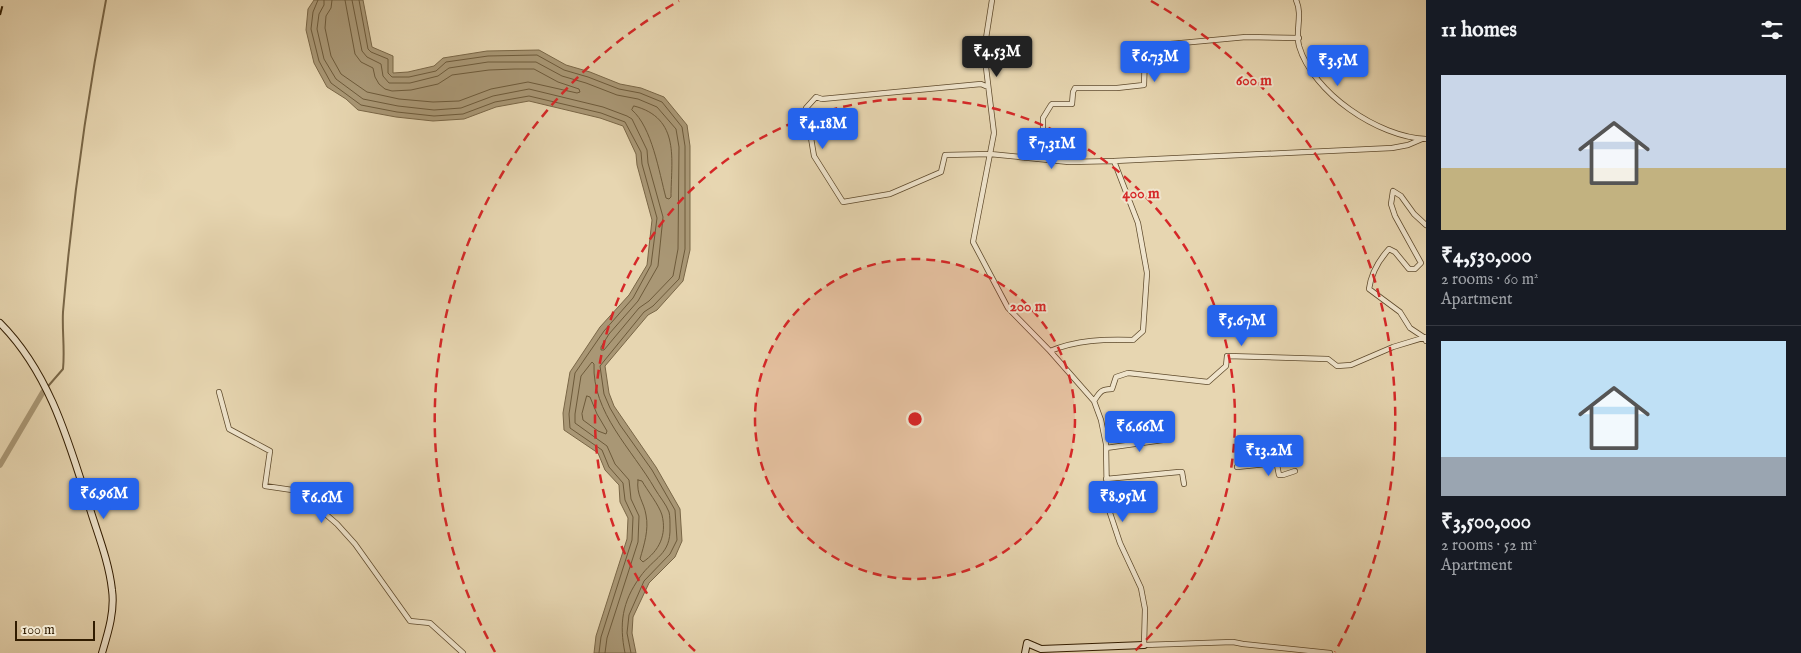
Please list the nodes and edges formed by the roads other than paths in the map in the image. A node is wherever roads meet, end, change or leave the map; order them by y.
1 (992, 0) edge
2 (1296, 0) edge
3 (1299, 38) junction
4 (988, 87) junction
5 (1424, 139) edge
6 (990, 154) junction
7 (1025, 158) junction
8 (1114, 161) junction
9 (1426, 225) edge
10 (0, 323) edge
11 (1426, 339) edge
12 (1050, 351) junction
13 (219, 392) dead end
14 (1094, 401) junction
15 (1170, 438) dead end
16 (1106, 448) junction
17 (1238, 467) dead end
18 (1295, 471) dead end
19 (1106, 479) junction
20 (1184, 484) dead end
21 (1144, 645) junction
22 (1297, 652) edge
23 (102, 653) edge
24 (463, 653) edge
25 (1025, 653) edge
26 (1330, 653) edge

1 - 4 street
2 - 3 street
3 - 5 street
3 - 7 street
4 - 6 street
4 - 6 street
5 - 8 street
6 - 7 street
6 - 12 street
7 - 8 street
8 - 12 street
9 - 11 street
10 - 23 street
11 - 14 street
12 - 14 street
13 - 24 street
14 - 16 street
15 - 16 street
16 - 19 street
17 - 18 street
19 - 20 street
19 - 21 street
21 - 22 street
21 - 25 street
22 - 26 street

